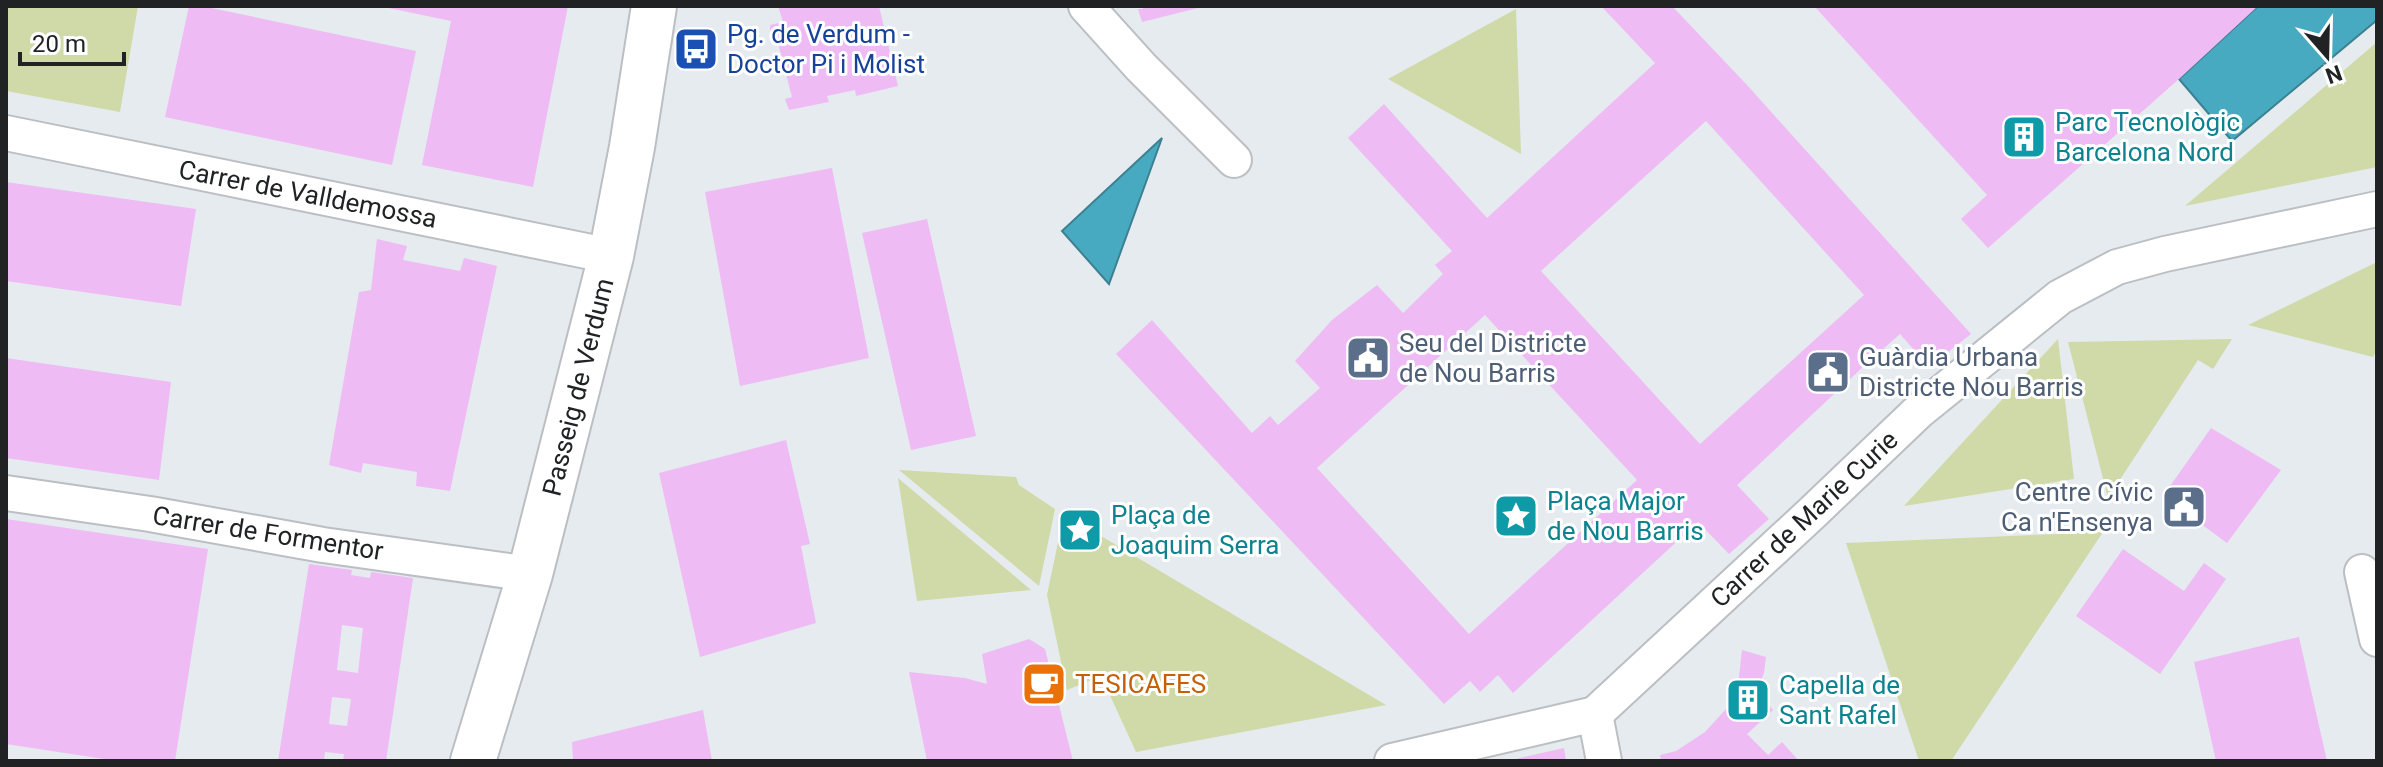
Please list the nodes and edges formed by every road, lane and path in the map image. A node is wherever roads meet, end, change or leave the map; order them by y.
1 (654, 6) edge
2 (1086, 6) edge
3 (6, 133) edge
4 (1234, 160) dead end
5 (2377, 209) edge
6 (611, 256) junction
7 (6, 493) edge
8 (2362, 572) dead end
9 (530, 574) junction
10 (2377, 639) edge
11 (1595, 714) junction
12 (473, 761) edge
13 (1392, 761) edge
14 (1604, 761) edge

1 - 6 main road, Passeig de Verdum
2 - 4 street
3 - 6 street, Carrer de Valldemossa
5 - 11 street, Carrer de Marie Curie
6 - 9 main road, Passeig de Verdum
7 - 9 street, Carrer de Formentor
8 - 10 street
9 - 12 main road, Passeig de Verdum
11 - 13 street
11 - 14 street

